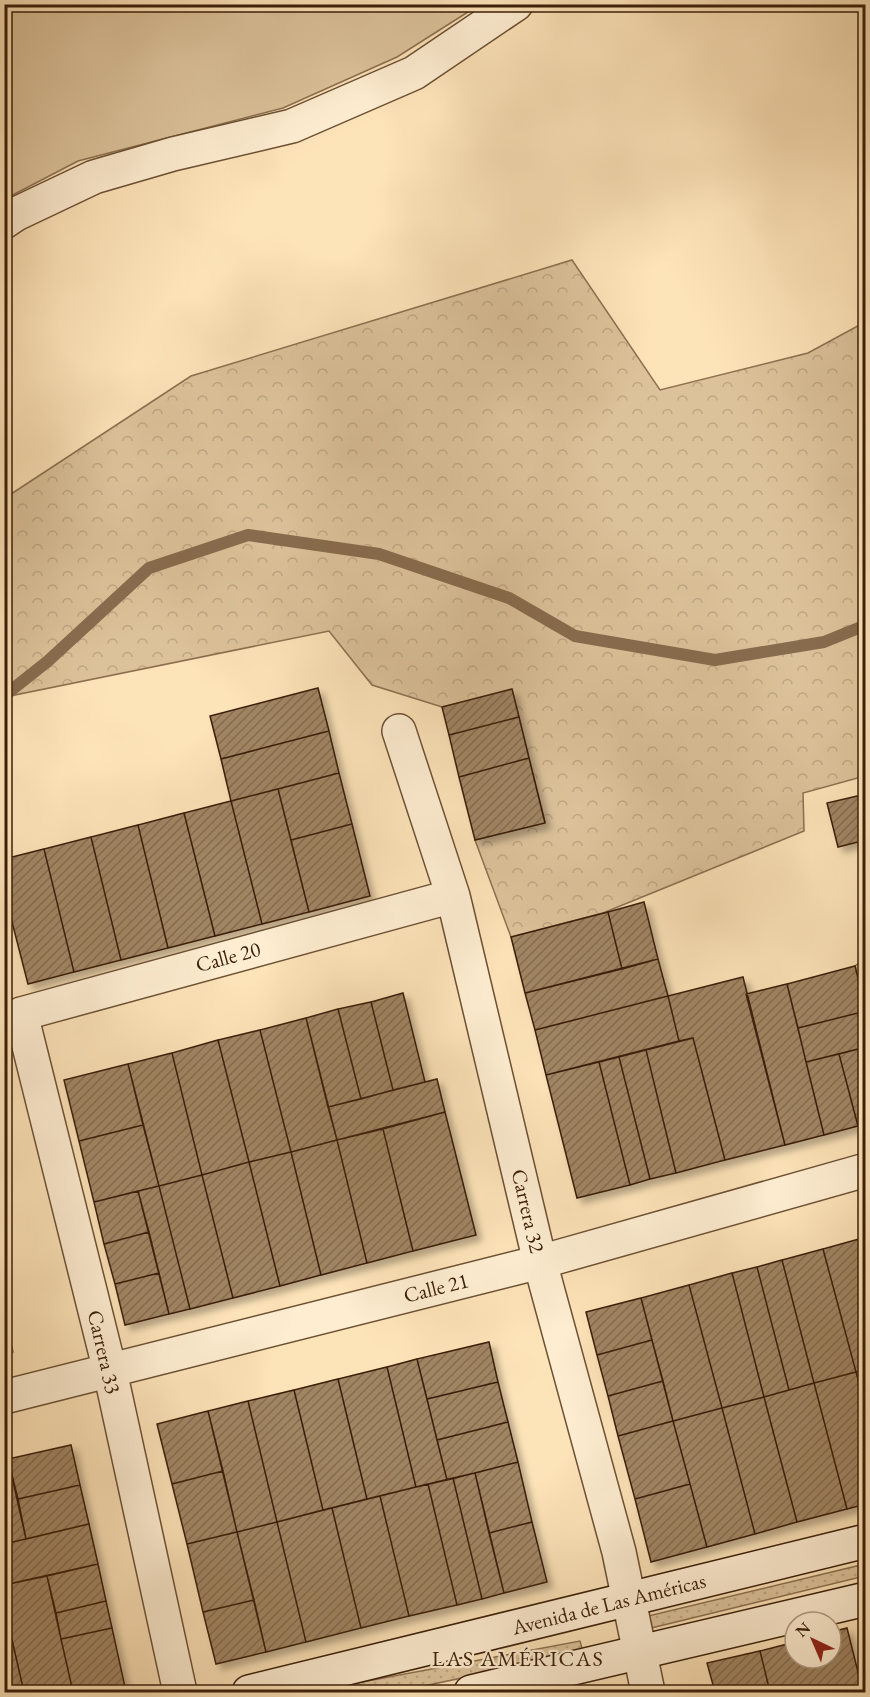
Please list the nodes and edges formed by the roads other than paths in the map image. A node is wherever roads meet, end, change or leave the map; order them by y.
1 (516, 4) edge
2 (4, 222) edge
3 (399, 731) dead end
4 (453, 896) junction
5 (13, 1018) edge
6 (866, 1170) edge
7 (540, 1262) junction
8 (110, 1371) junction
9 (4, 1397) edge
10 (866, 1541) edge
11 (630, 1598) junction
12 (866, 1599) edge
13 (639, 1654) junction
14 (180, 1692) edge
15 (249, 1692) edge
16 (471, 1692) edge
17 (648, 1692) edge

1 - 2 street
3 - 4 street, Carrera 32
4 - 5 street, Calle 20
4 - 7 street, Carrera 32
5 - 8 street, Carrera 33
6 - 7 street, Calle 21
7 - 8 street, Calle 21
7 - 11 street, Carrera 32
8 - 9 street, Calle 21
8 - 14 street, Carrera 33
10 - 11 street, Avenida de Las Américas
11 - 13 street, Carrera 32
11 - 15 street, Avenida de Las Américas
12 - 13 street
13 - 16 street
13 - 17 street, Carrera 32

